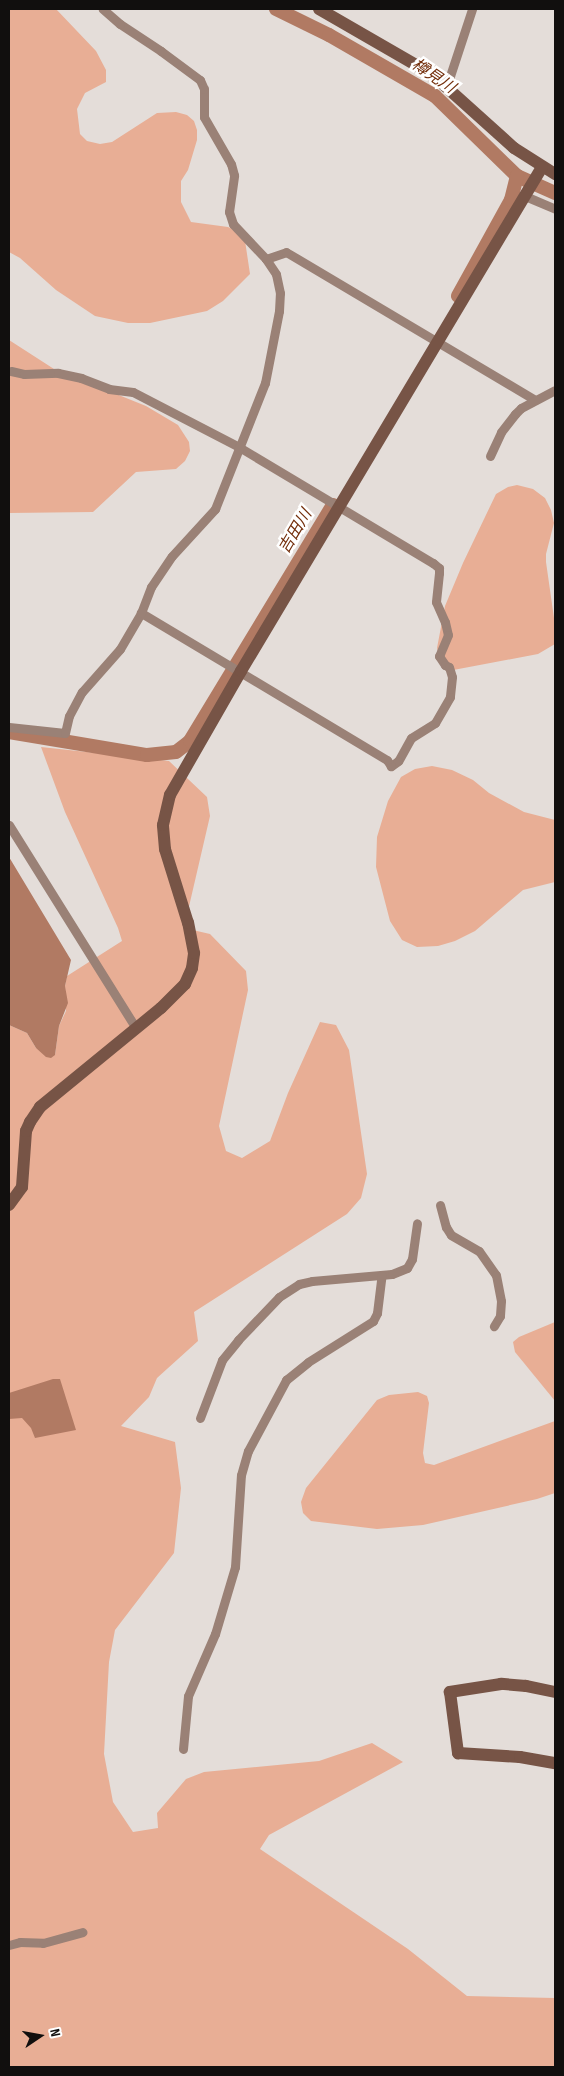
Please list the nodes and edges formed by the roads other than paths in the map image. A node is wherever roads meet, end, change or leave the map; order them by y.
1 (104, 9) edge
2 (319, 9) edge
3 (472, 9) edge
4 (444, 85) junction
5 (541, 169) junction
6 (555, 174) edge
7 (527, 194) junction
8 (555, 209) edge
9 (266, 259) junction
10 (438, 342) junction
11 (11, 371) dead end
12 (555, 390) edge
13 (535, 400) junction
14 (239, 447) junction
15 (490, 456) dead end
16 (340, 508) junction
17 (141, 613) junction
18 (241, 672) junction
19 (9, 727) edge
20 (9, 825) edge
21 (136, 1028) junction
22 (9, 1205) edge
23 (440, 1205) dead end
24 (417, 1223) dead end
25 (382, 1275) junction
26 (494, 1326) dead end
27 (200, 1418) dead end
28 (555, 1692) edge
29 (184, 1749) dead end
30 (555, 1763) edge
31 (84, 1932) dead end
32 (9, 1945) edge

1 - 9 street
2 - 4 street
3 - 4 street
4 - 5 street
5 - 6 street
5 - 7 street
7 - 8 street
7 - 10 street
9 - 10 street
9 - 14 street
10 - 13 street
10 - 16 street
11 - 14 street
12 - 13 street
13 - 15 street
14 - 16 street
14 - 17 street
16 - 18 street
16 - 18 street
17 - 18 street
17 - 19 street
18 - 21 street
20 - 21 street
21 - 22 street
23 - 26 street
24 - 25 street
25 - 27 street
25 - 29 street
28 - 30 street
31 - 32 street

